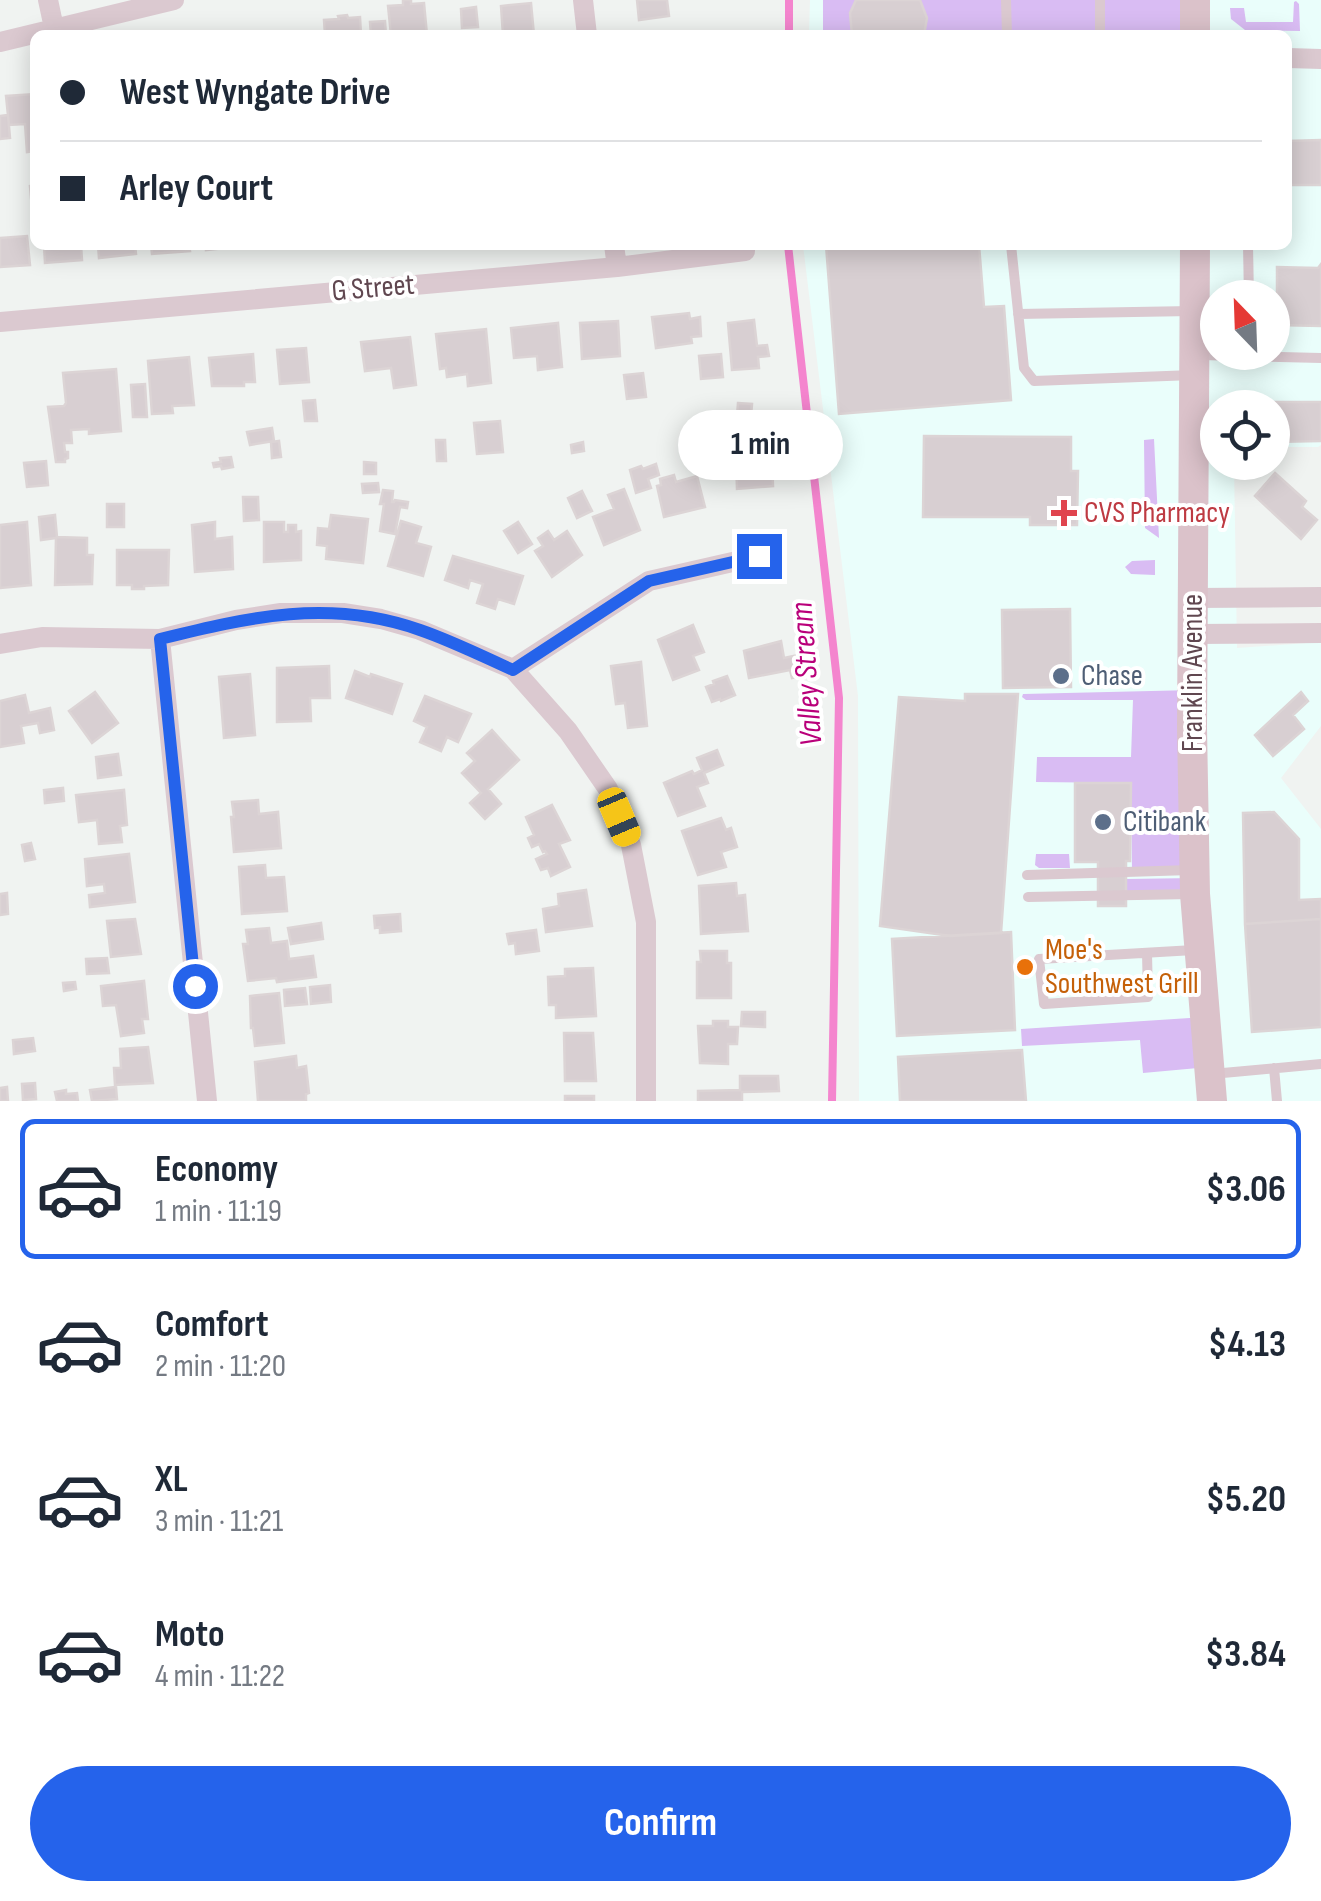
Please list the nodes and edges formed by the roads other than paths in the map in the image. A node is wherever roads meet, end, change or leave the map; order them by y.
1 (48, 0) edge
2 (174, 0) edge
3 (582, 0) edge
4 (1006, 0) edge
5 (1100, 0) edge
6 (1195, 0) edge
7 (54, 28) junction
8 (46, 30) edge
9 (586, 30) edge
10 (1007, 30) edge
11 (1100, 30) edge
12 (1195, 30) edge
13 (30, 34) edge
14 (0, 42) edge
15 (1292, 58) edge
16 (1321, 58) edge
17 (615, 250) edge
18 (1012, 250) edge
19 (1194, 250) edge
20 (1248, 250) edge
21 (745, 252) dead end
22 (617, 267) junction
23 (1249, 280) edge
24 (1194, 311) junction
25 (1018, 314) junction
26 (0, 322) edge
27 (1290, 356) edge
28 (1321, 358) edge
29 (1200, 364) edge
30 (1194, 365) junction
31 (759, 556) dead end
32 (1321, 597) edge
33 (1193, 598) junction
34 (1321, 633) edge
35 (1194, 634) junction
36 (160, 639) junction
37 (0, 644) edge
38 (513, 670) junction
39 (1027, 875) dead end
40 (1195, 882) junction
41 (1028, 897) dead end
42 (1198, 950) junction
43 (1147, 953) junction
44 (1321, 1064) edge
45 (1274, 1068) junction
46 (1211, 1088) edge
47 (206, 1101) edge
48 (646, 1101) edge
49 (1277, 1101) edge

1 - 7 street
2 - 7 street
3 - 9 street
4 - 10 lane
5 - 11 lane
6 - 12 main road
7 - 8 street
13 - 14 street
15 - 16 street
17 - 22 street
18 - 25 lane
19 - 24 main road, Franklin Avenue
20 - 23 lane
21 - 22 street, G Street
22 - 26 street, G Street
24 - 25 lane
24 - 30 main road, Franklin Avenue
25 - 30 lane
27 - 28 lane
29 - 30 lane
30 - 33 main road, Franklin Avenue
31 - 38 street
32 - 33 street
33 - 35 main road, Franklin Avenue
34 - 35 street
35 - 40 main road, Franklin Avenue
36 - 37 street
36 - 38 street
36 - 47 street
38 - 48 street
39 - 40 lane
40 - 41 lane
40 - 42 main road, Franklin Avenue
42 - 43 lane
42 - 46 main road, Franklin Avenue
43 - 43 lane
44 - 45 lane
45 - 46 lane
45 - 49 lane

